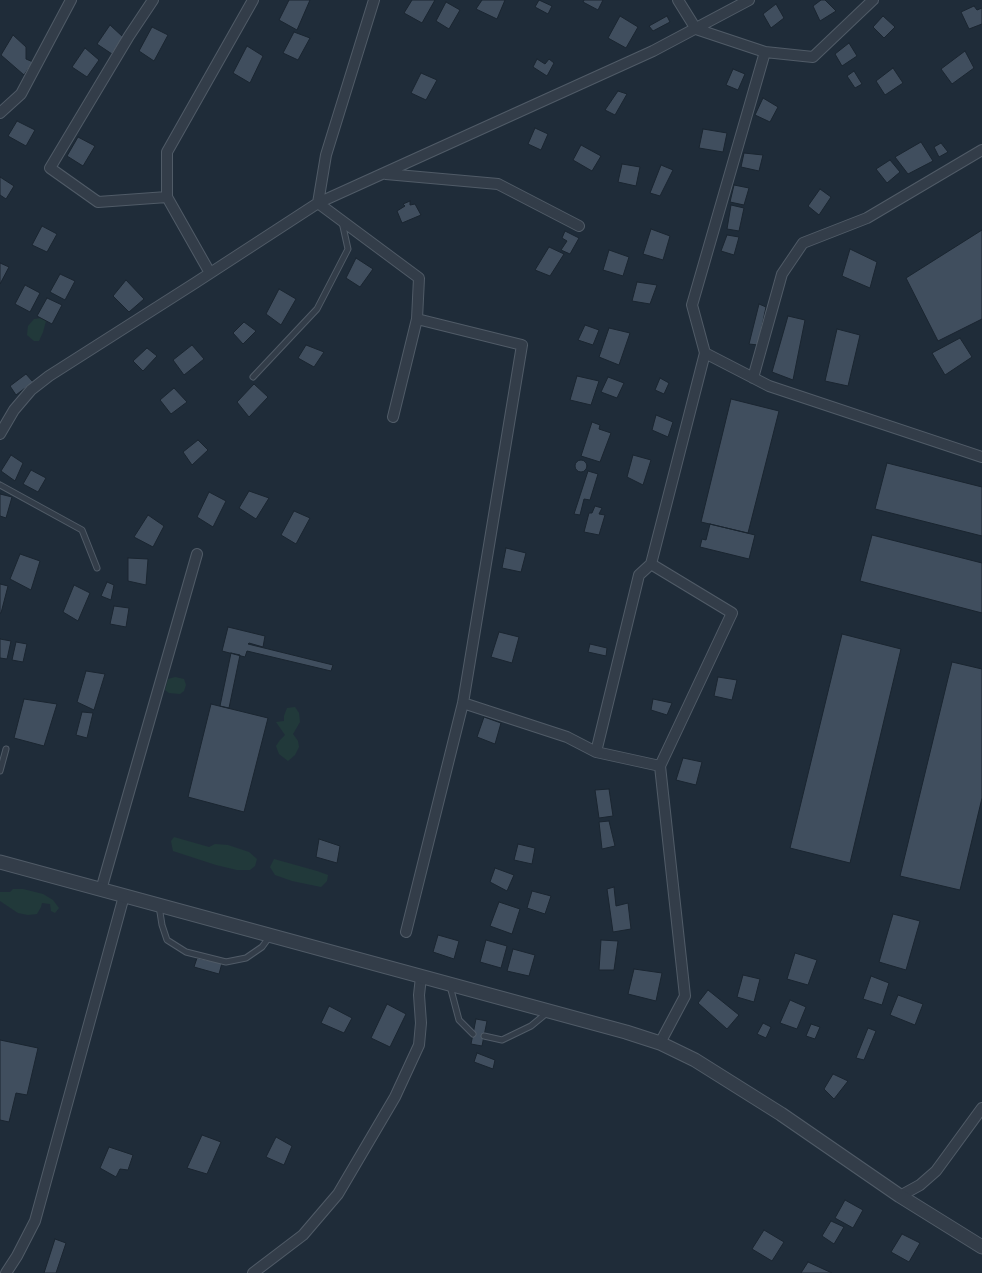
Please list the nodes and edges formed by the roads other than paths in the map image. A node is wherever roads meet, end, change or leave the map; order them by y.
1 (71, 0) edge
2 (152, 0) edge
3 (253, 0) edge
4 (374, 0) edge
5 (678, 0) edge
6 (749, 0) edge
7 (873, 0) edge
8 (696, 29) junction
9 (765, 52) junction
10 (0, 113) edge
11 (982, 150) edge
12 (384, 173) junction
13 (167, 197) junction
14 (318, 203) junction
15 (579, 226) dead end
16 (210, 273) junction
17 (417, 319) junction
18 (705, 354) junction
19 (253, 377) dead end
20 (754, 378) junction
21 (393, 417) dead end
22 (0, 434) edge
23 (982, 458) edge
24 (0, 485) edge
25 (197, 554) dead end
26 (651, 564) junction
27 (97, 568) dead end
28 (463, 703) junction
29 (6, 749) dead end
30 (596, 752) junction
31 (660, 766) junction
32 (0, 771) edge
33 (0, 862) edge
34 (101, 890) junction
35 (124, 896) junction
36 (159, 906) junction
37 (406, 932) dead end
38 (270, 936) junction
39 (422, 977) junction
40 (449, 984) junction
41 (549, 1011) junction
42 (473, 1034) dead end
43 (484, 1036) dead end
44 (660, 1043) junction
45 (982, 1108) edge
46 (900, 1196) junction
47 (982, 1247) edge
48 (6, 1273) edge
49 (253, 1273) edge

1 - 10 street
2 - 13 street
3 - 13 street
4 - 14 street
5 - 8 street
6 - 8 street
7 - 9 street
8 - 9 street
8 - 12 street
9 - 18 street
11 - 20 street
12 - 14 street
12 - 15 street
13 - 16 street
14 - 16 street
14 - 17 street
14 - 19 lane
16 - 22 street
17 - 21 street
17 - 28 street
18 - 20 street
18 - 26 street
20 - 23 street
24 - 27 lane
25 - 34 street
26 - 30 street
26 - 31 street
28 - 30 street
28 - 37 street
29 - 32 lane
30 - 31 street
31 - 44 street
33 - 34 street
34 - 35 street
35 - 36 street
35 - 48 street
36 - 38 street
36 - 38 lane
38 - 39 street
39 - 40 street
39 - 49 street
40 - 41 street
40 - 42 lane
41 - 43 lane
41 - 44 street
44 - 46 street
45 - 46 street
46 - 47 street

